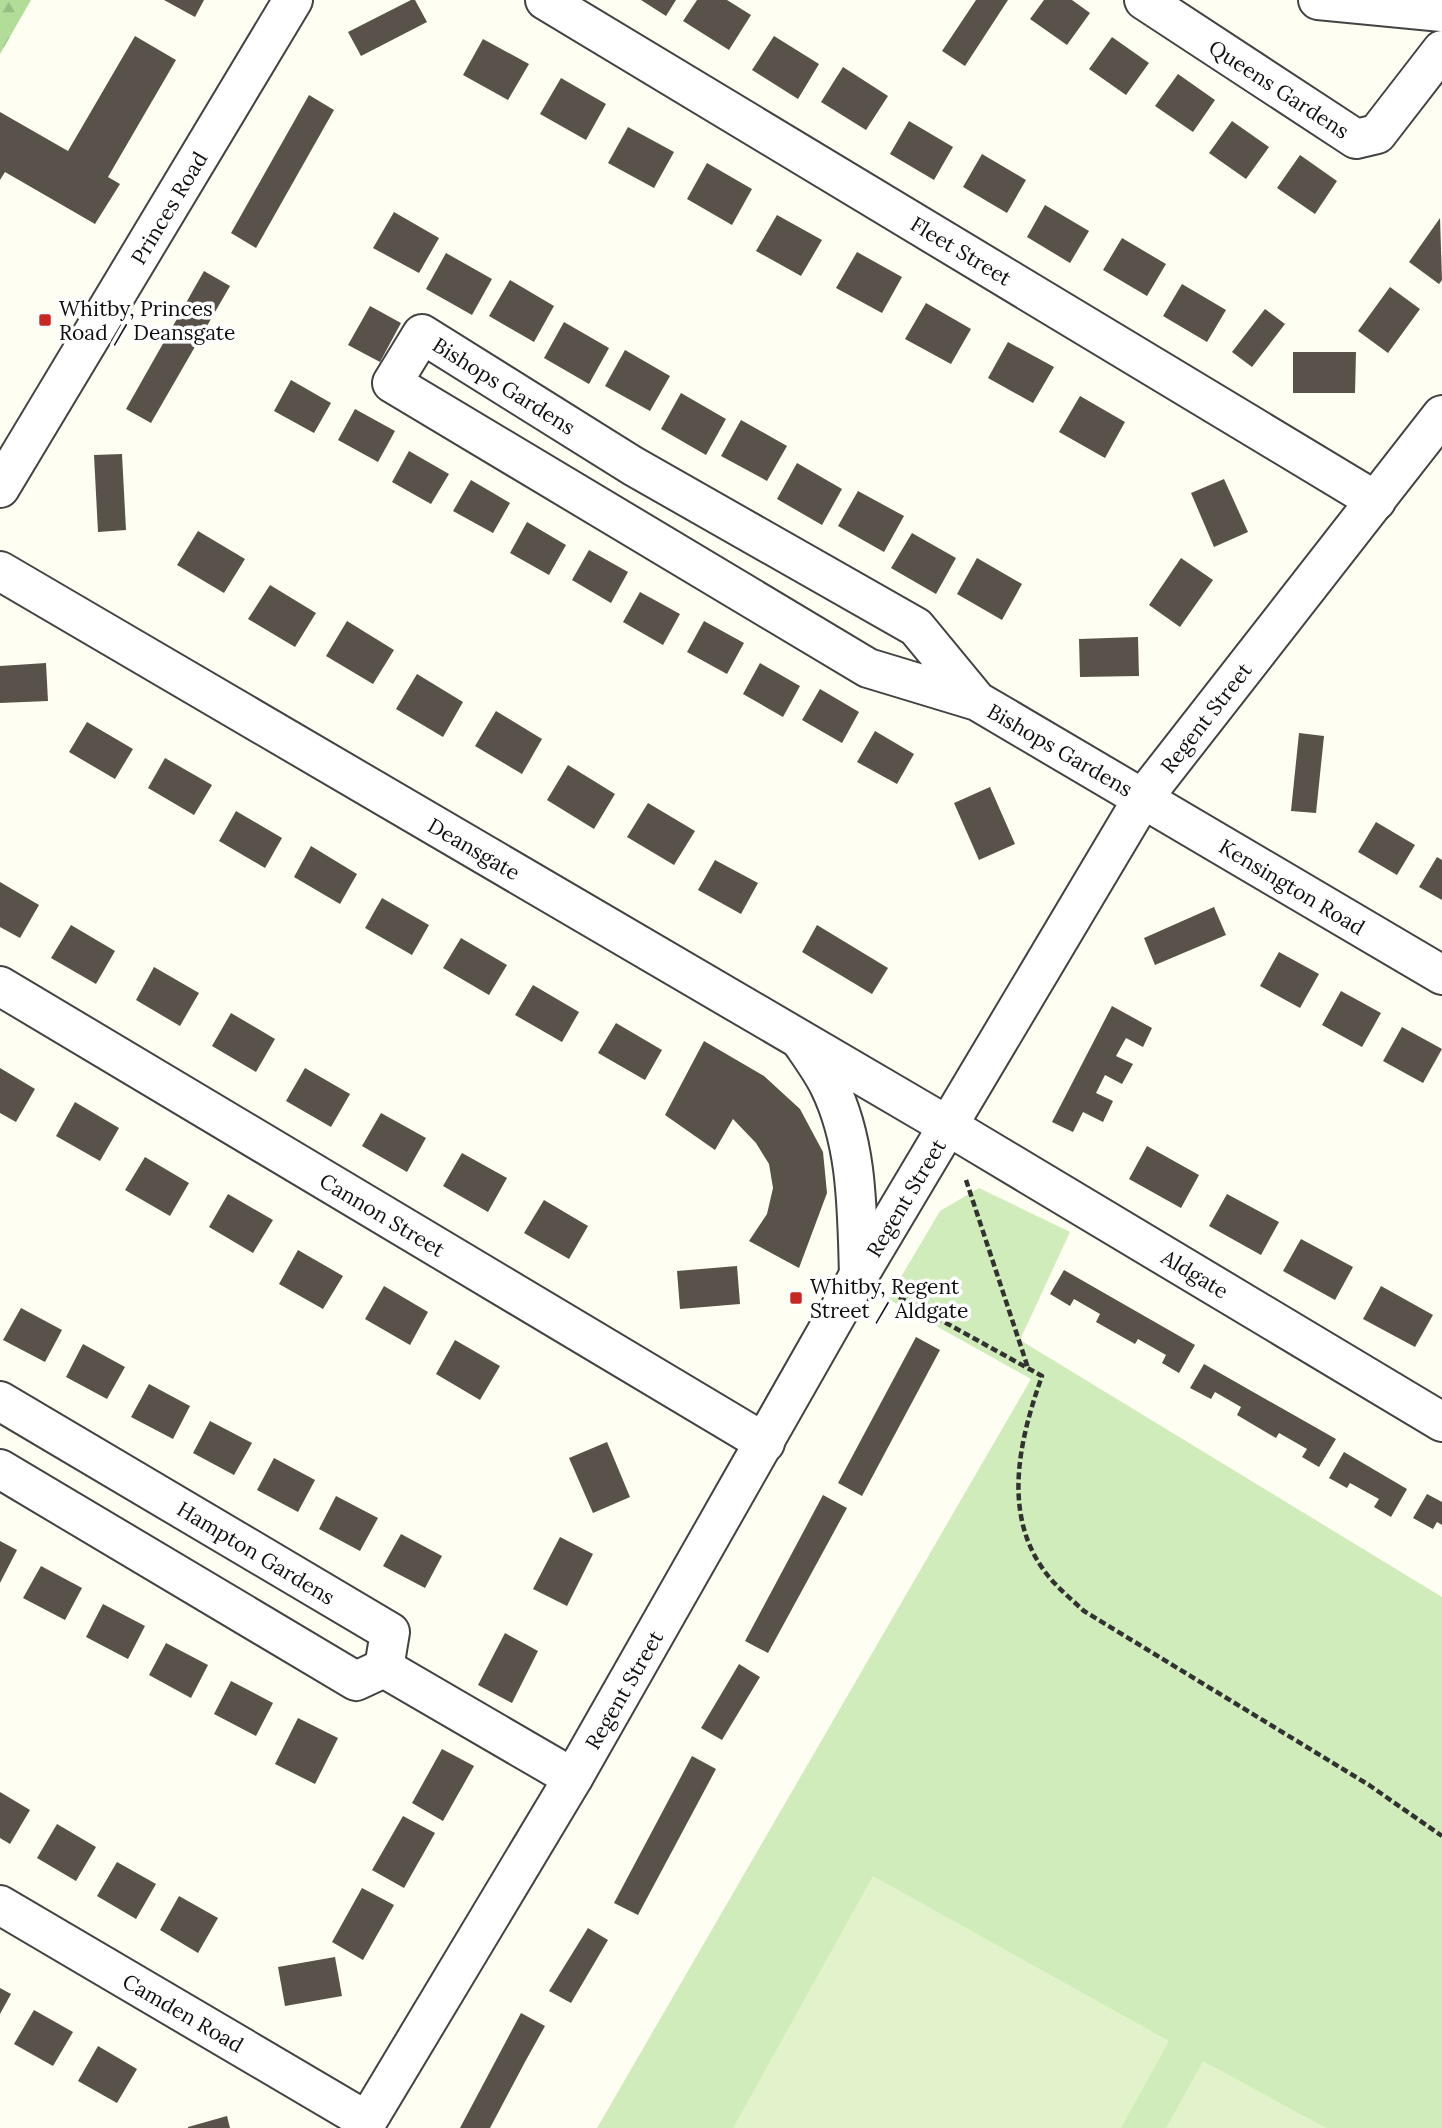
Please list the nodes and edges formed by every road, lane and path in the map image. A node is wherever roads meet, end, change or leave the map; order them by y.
1 (293, 0) edge
2 (545, 0) edge
3 (1144, 0) edge
4 (1318, 0) edge
5 (1442, 12) edge
6 (1439, 61) edge
7 (1442, 415) edge
8 (633, 466) junction
9 (0, 488) edge
10 (1376, 501) junction
11 (605, 512) junction
12 (0, 571) edge
13 (977, 701) junction
14 (1143, 798) junction
15 (1442, 975) edge
16 (0, 986) edge
17 (800, 1039) junction
18 (948, 1126) junction
19 (859, 1275) junction
20 (1028, 1369) junction
21 (0, 1401) edge
22 (1442, 1422) edge
23 (765, 1443) junction
24 (92, 1455) junction
25 (0, 1469) edge
26 (63, 1507) junction
27 (384, 1668) junction
28 (573, 1778) junction
29 (1442, 1836) edge
30 (0, 1905) edge
31 (365, 2125) edge

1 - 9 street, Princes Road
2 - 10 street, Fleet Street
3 - 6 street, Queens Gardens
4 - 5 street
7 - 10 street, Regent Street
8 - 11 street
8 - 11 street, Bishops Gardens
8 - 13 street, Bishops Gardens
10 - 14 street, Regent Street
11 - 13 street, Bishops Gardens
12 - 17 street, Deansgate
13 - 14 street, Bishops Gardens
14 - 15 street, Kensington Road
14 - 18 street, Regent Street
16 - 23 street, Cannon Street
17 - 18 street, Deansgate
17 - 19 street
18 - 19 street, Regent Street
18 - 20 path
18 - 22 street, Aldgate
19 - 20 path
19 - 23 street, Regent Street
20 - 29 path
21 - 24 street, Hampton Gardens
23 - 28 street, Regent Street
24 - 26 street
24 - 27 street, Hampton Gardens
25 - 26 street
26 - 27 street
27 - 28 street
28 - 31 street, Regent Street
30 - 31 street, Camden Road

